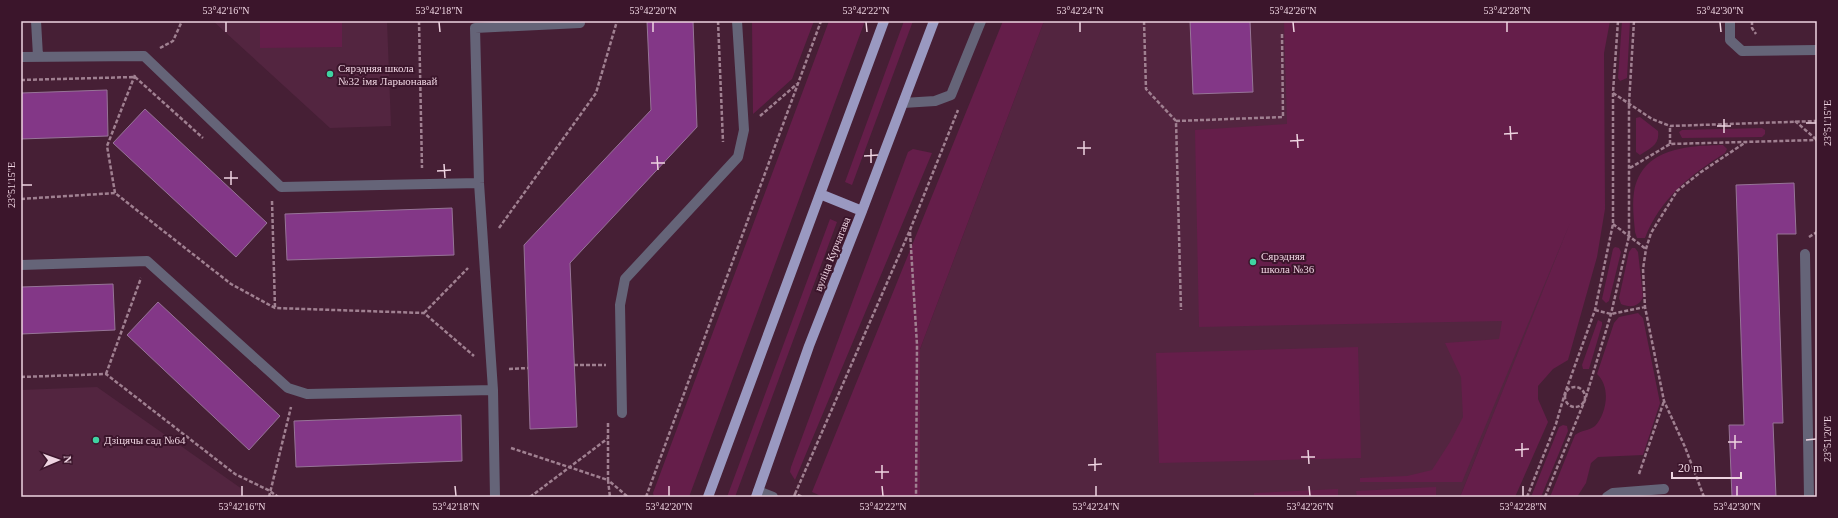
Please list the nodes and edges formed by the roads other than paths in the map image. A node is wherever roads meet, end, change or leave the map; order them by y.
1 (36, 21) edge
2 (738, 21) edge
3 (884, 21) edge
4 (934, 21) edge
5 (980, 21) edge
6 (1730, 21) edge
7 (580, 23) dead end
8 (1817, 50) edge
9 (38, 56) junction
10 (21, 57) edge
11 (903, 103) junction
12 (479, 183) junction
13 (820, 194) junction
14 (862, 211) junction
15 (1805, 254) dead end
16 (21, 265) edge
17 (493, 390) junction
18 (622, 413) dead end
19 (1664, 489) dead end
20 (757, 494) edge
21 (495, 497) edge
22 (708, 497) edge
23 (773, 497) edge
24 (1607, 497) edge
25 (1809, 497) edge

1 - 9 lane
2 - 18 lane
3 - 13 main road
4 - 11 main road, вуліца Курчатава
5 - 11 lane
6 - 8 lane
7 - 12 lane
9 - 10 lane
9 - 12 lane
11 - 14 main road, вуліца Курчатава
12 - 17 lane
13 - 14 main road
13 - 22 main road
14 - 20 main road, вуліца Курчатава
15 - 25 lane
16 - 17 lane
17 - 21 lane
19 - 24 lane
20 - 23 lane

